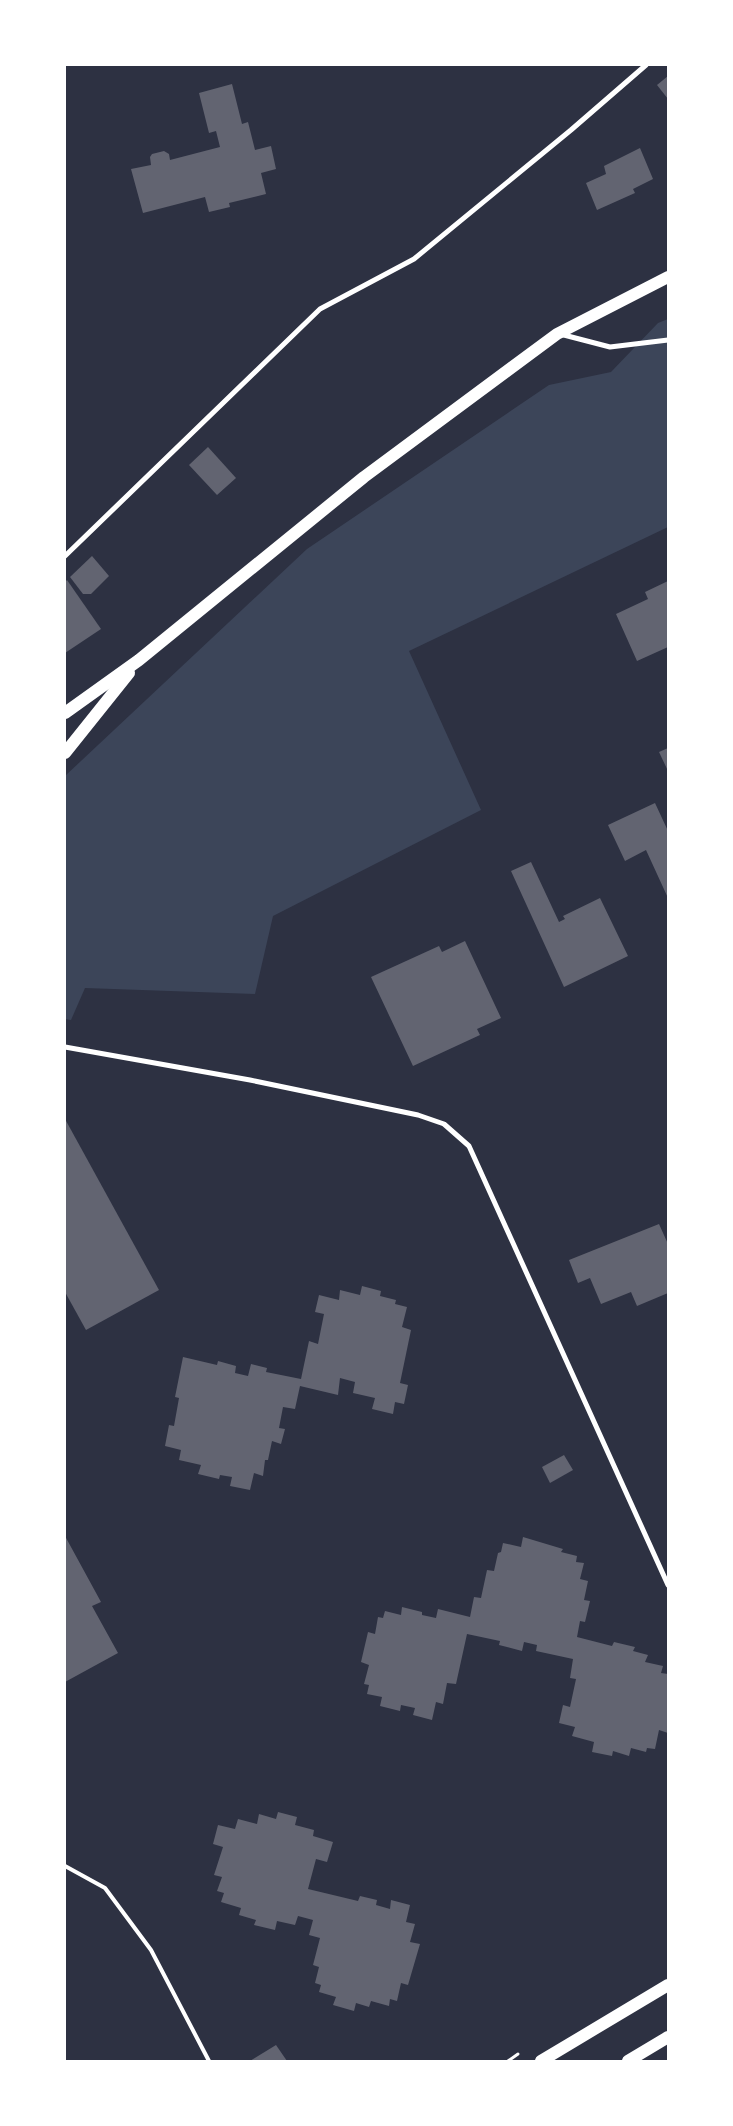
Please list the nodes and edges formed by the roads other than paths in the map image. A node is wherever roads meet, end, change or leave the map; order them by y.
1 (646, 65) edge
2 (668, 277) edge
3 (557, 334) junction
4 (668, 340) edge
5 (65, 556) edge
6 (139, 660) junction
7 (65, 713) edge
8 (65, 753) edge
9 (65, 1047) edge
10 (668, 1585) edge
11 (65, 1866) edge
12 (668, 1985) edge
13 (668, 2036) edge
14 (209, 2061) edge
15 (541, 2061) edge
16 (628, 2061) edge

1 - 5 street
2 - 3 main road
3 - 4 street
3 - 6 main road
6 - 7 main road
6 - 8 main road
9 - 10 street
11 - 14 lane
12 - 15 main road
13 - 16 main road

